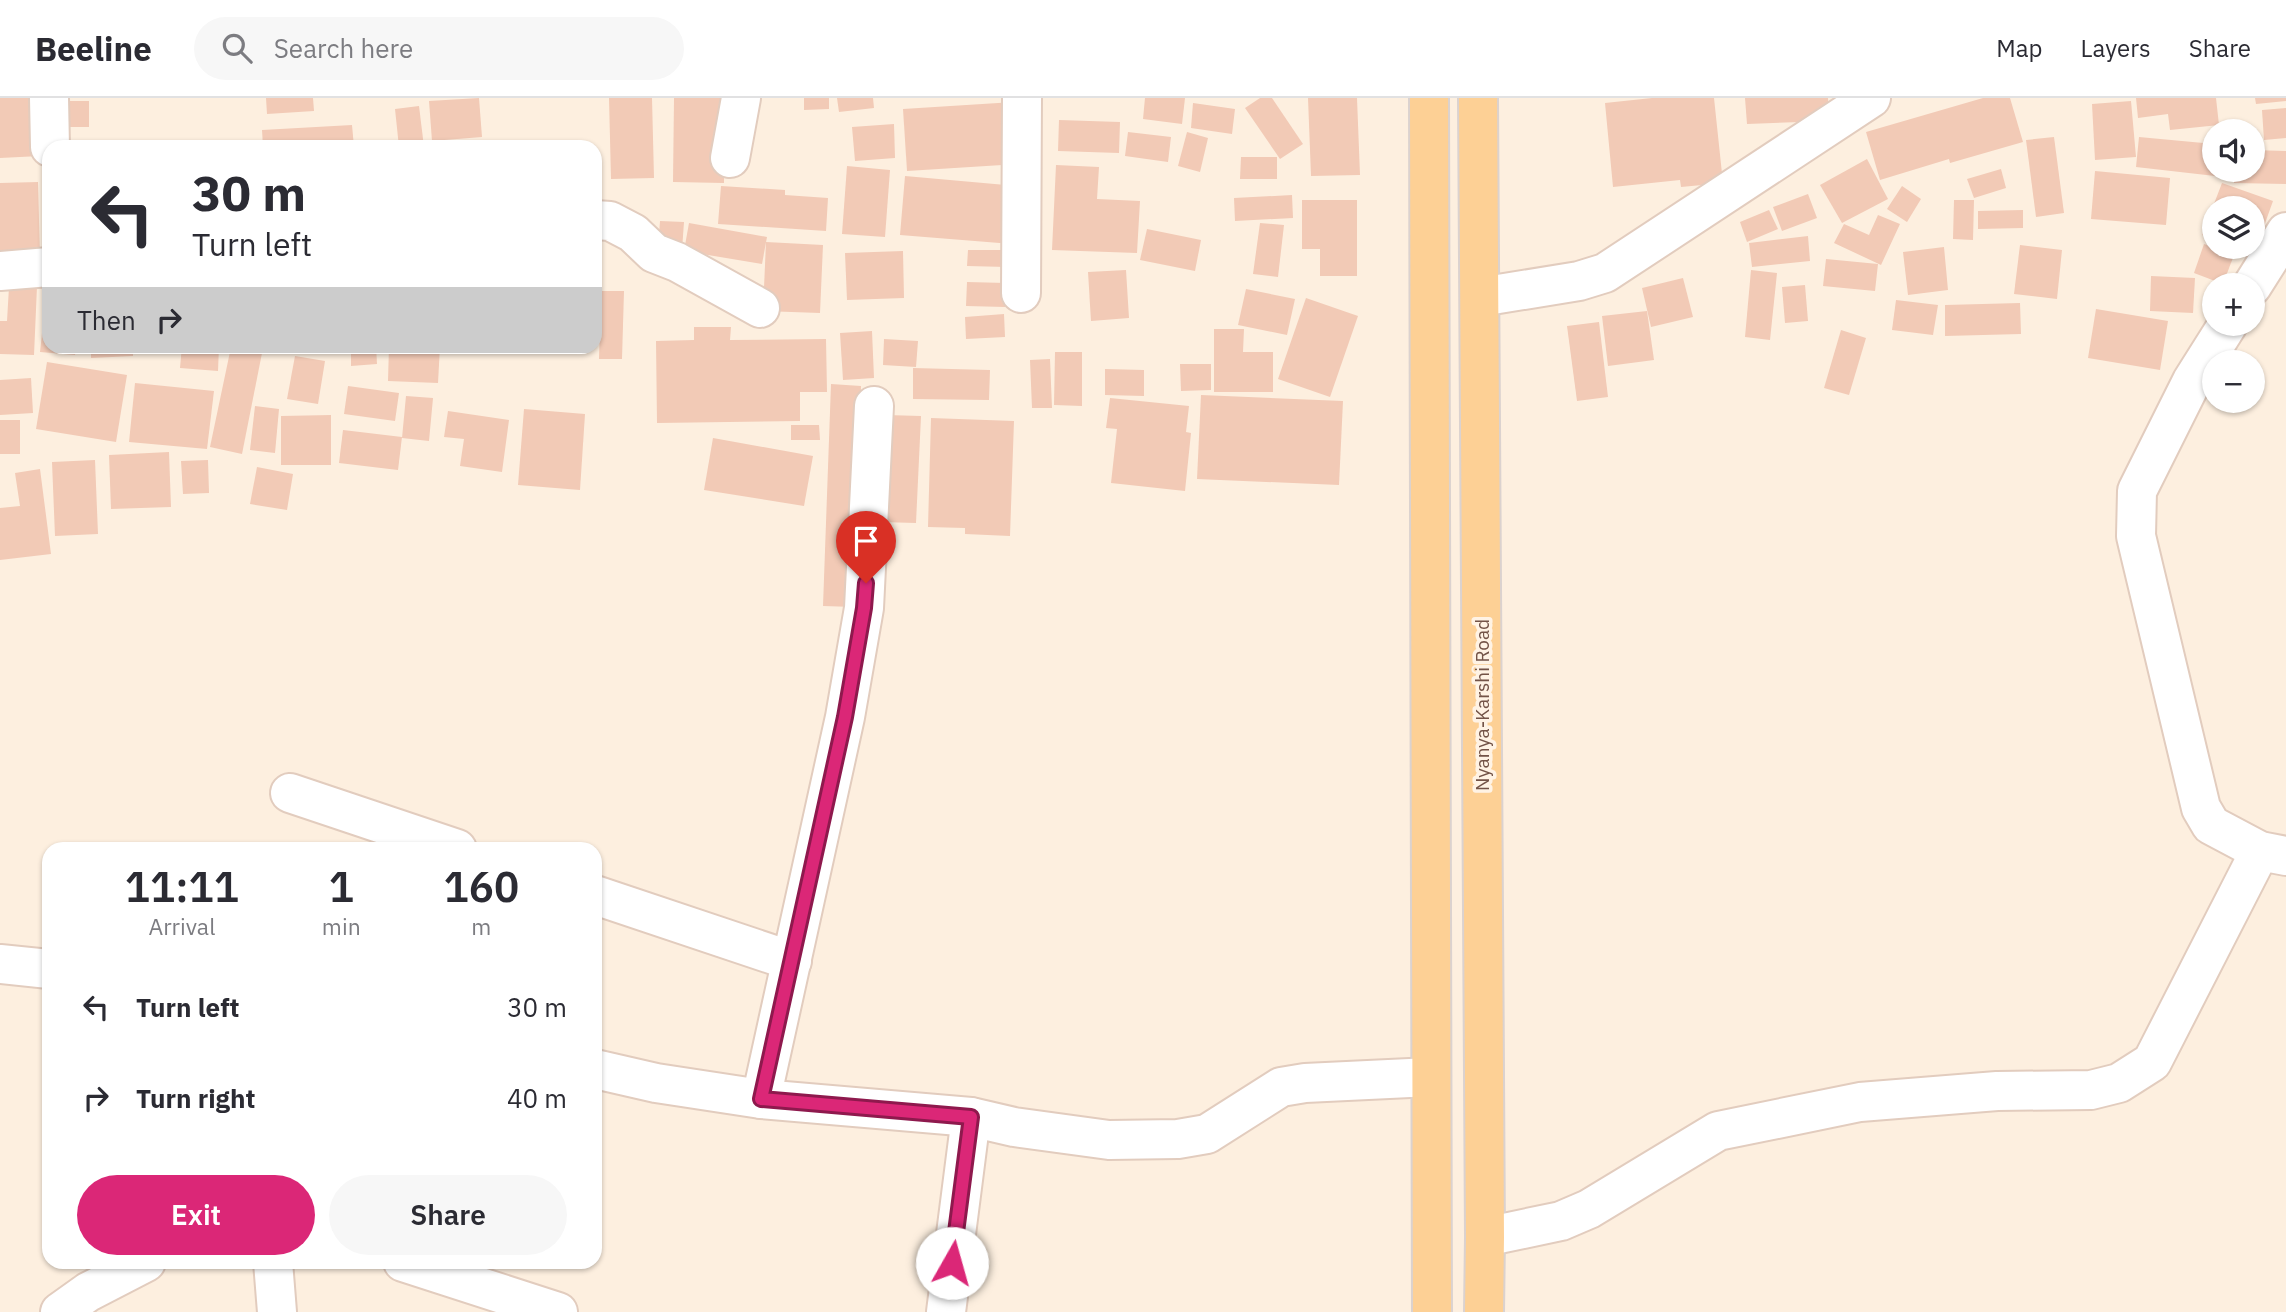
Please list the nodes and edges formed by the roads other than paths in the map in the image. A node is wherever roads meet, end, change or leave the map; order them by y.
1 (48, 98) edge
2 (741, 98) edge
3 (1022, 98) edge
4 (1429, 98) edge
5 (1478, 98) edge
6 (1871, 98) edge
7 (50, 140) edge
8 (730, 158) dead end
9 (602, 220) edge
10 (2286, 232) edge
11 (42, 268) edge
12 (0, 271) edge
13 (2260, 273) edge
14 (1021, 293) dead end
15 (1480, 297) junction
16 (760, 308) dead end
17 (2220, 336) edge
18 (874, 406) dead end
19 (290, 793) dead end
20 (436, 842) edge
21 (2273, 854) edge
22 (602, 897) edge
23 (792, 961) junction
24 (0, 964) edge
25 (42, 968) edge
26 (602, 1071) edge
27 (1431, 1077) junction
28 (761, 1099) junction
29 (971, 1117) junction
30 (1485, 1237) junction
31 (132, 1269) edge
32 (274, 1269) edge
33 (425, 1269) edge
34 (60, 1312) edge
35 (277, 1312) edge
36 (558, 1312) edge
37 (946, 1312) edge
38 (1432, 1312) edge
39 (1484, 1312) edge

1 - 7 street
2 - 8 street
3 - 14 street
4 - 27 main road
5 - 15 main road, Nyanya-Karshi Road
6 - 15 street
9 - 16 street
10 - 13 street
11 - 12 street
15 - 30 main road, Nyanya-Karshi Road
17 - 21 street
18 - 23 street
19 - 20 street
21 - 30 street
22 - 23 street
23 - 28 street
24 - 25 street
26 - 28 street
27 - 29 street
27 - 38 main road
28 - 29 street
29 - 37 street
30 - 39 main road, Nyanya-Karshi Road
31 - 34 street
32 - 35 street
33 - 36 street

